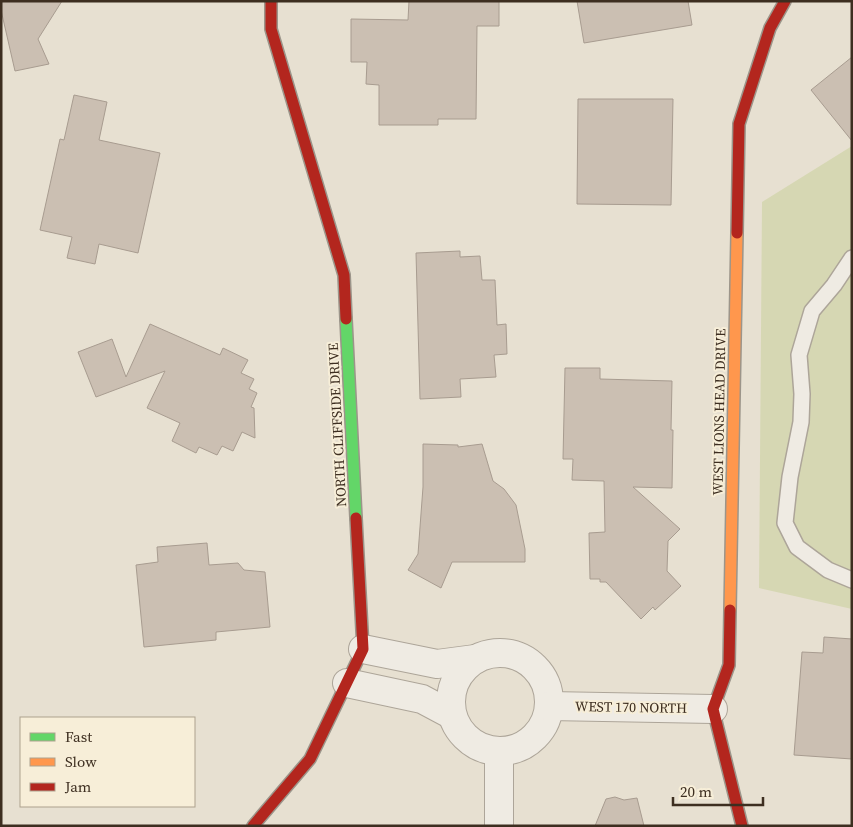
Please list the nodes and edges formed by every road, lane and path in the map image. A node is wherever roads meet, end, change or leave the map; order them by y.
1 (272, 1) edge
2 (785, 1) edge
3 (852, 258) edge
4 (852, 580) edge
5 (363, 649) junction
6 (475, 659) junction
7 (347, 684) junction
8 (549, 706) junction
9 (712, 709) junction
10 (452, 715) junction
11 (499, 751) junction
12 (253, 826) edge
13 (499, 826) edge
14 (742, 826) edge

1 - 5 street, NORTH CLIFFSIDE DRIVE
2 - 9 street, WEST LIONS HEAD DRIVE
3 - 4 lane
5 - 6 street
5 - 7 street, NORTH CLIFFSIDE DRIVE
6 - 8 street
6 - 10 street
7 - 10 street
7 - 12 street, NORTH CLIFFSIDE DRIVE
8 - 9 street, WEST 170 NORTH
8 - 11 street
9 - 14 street
10 - 11 street
11 - 13 street

